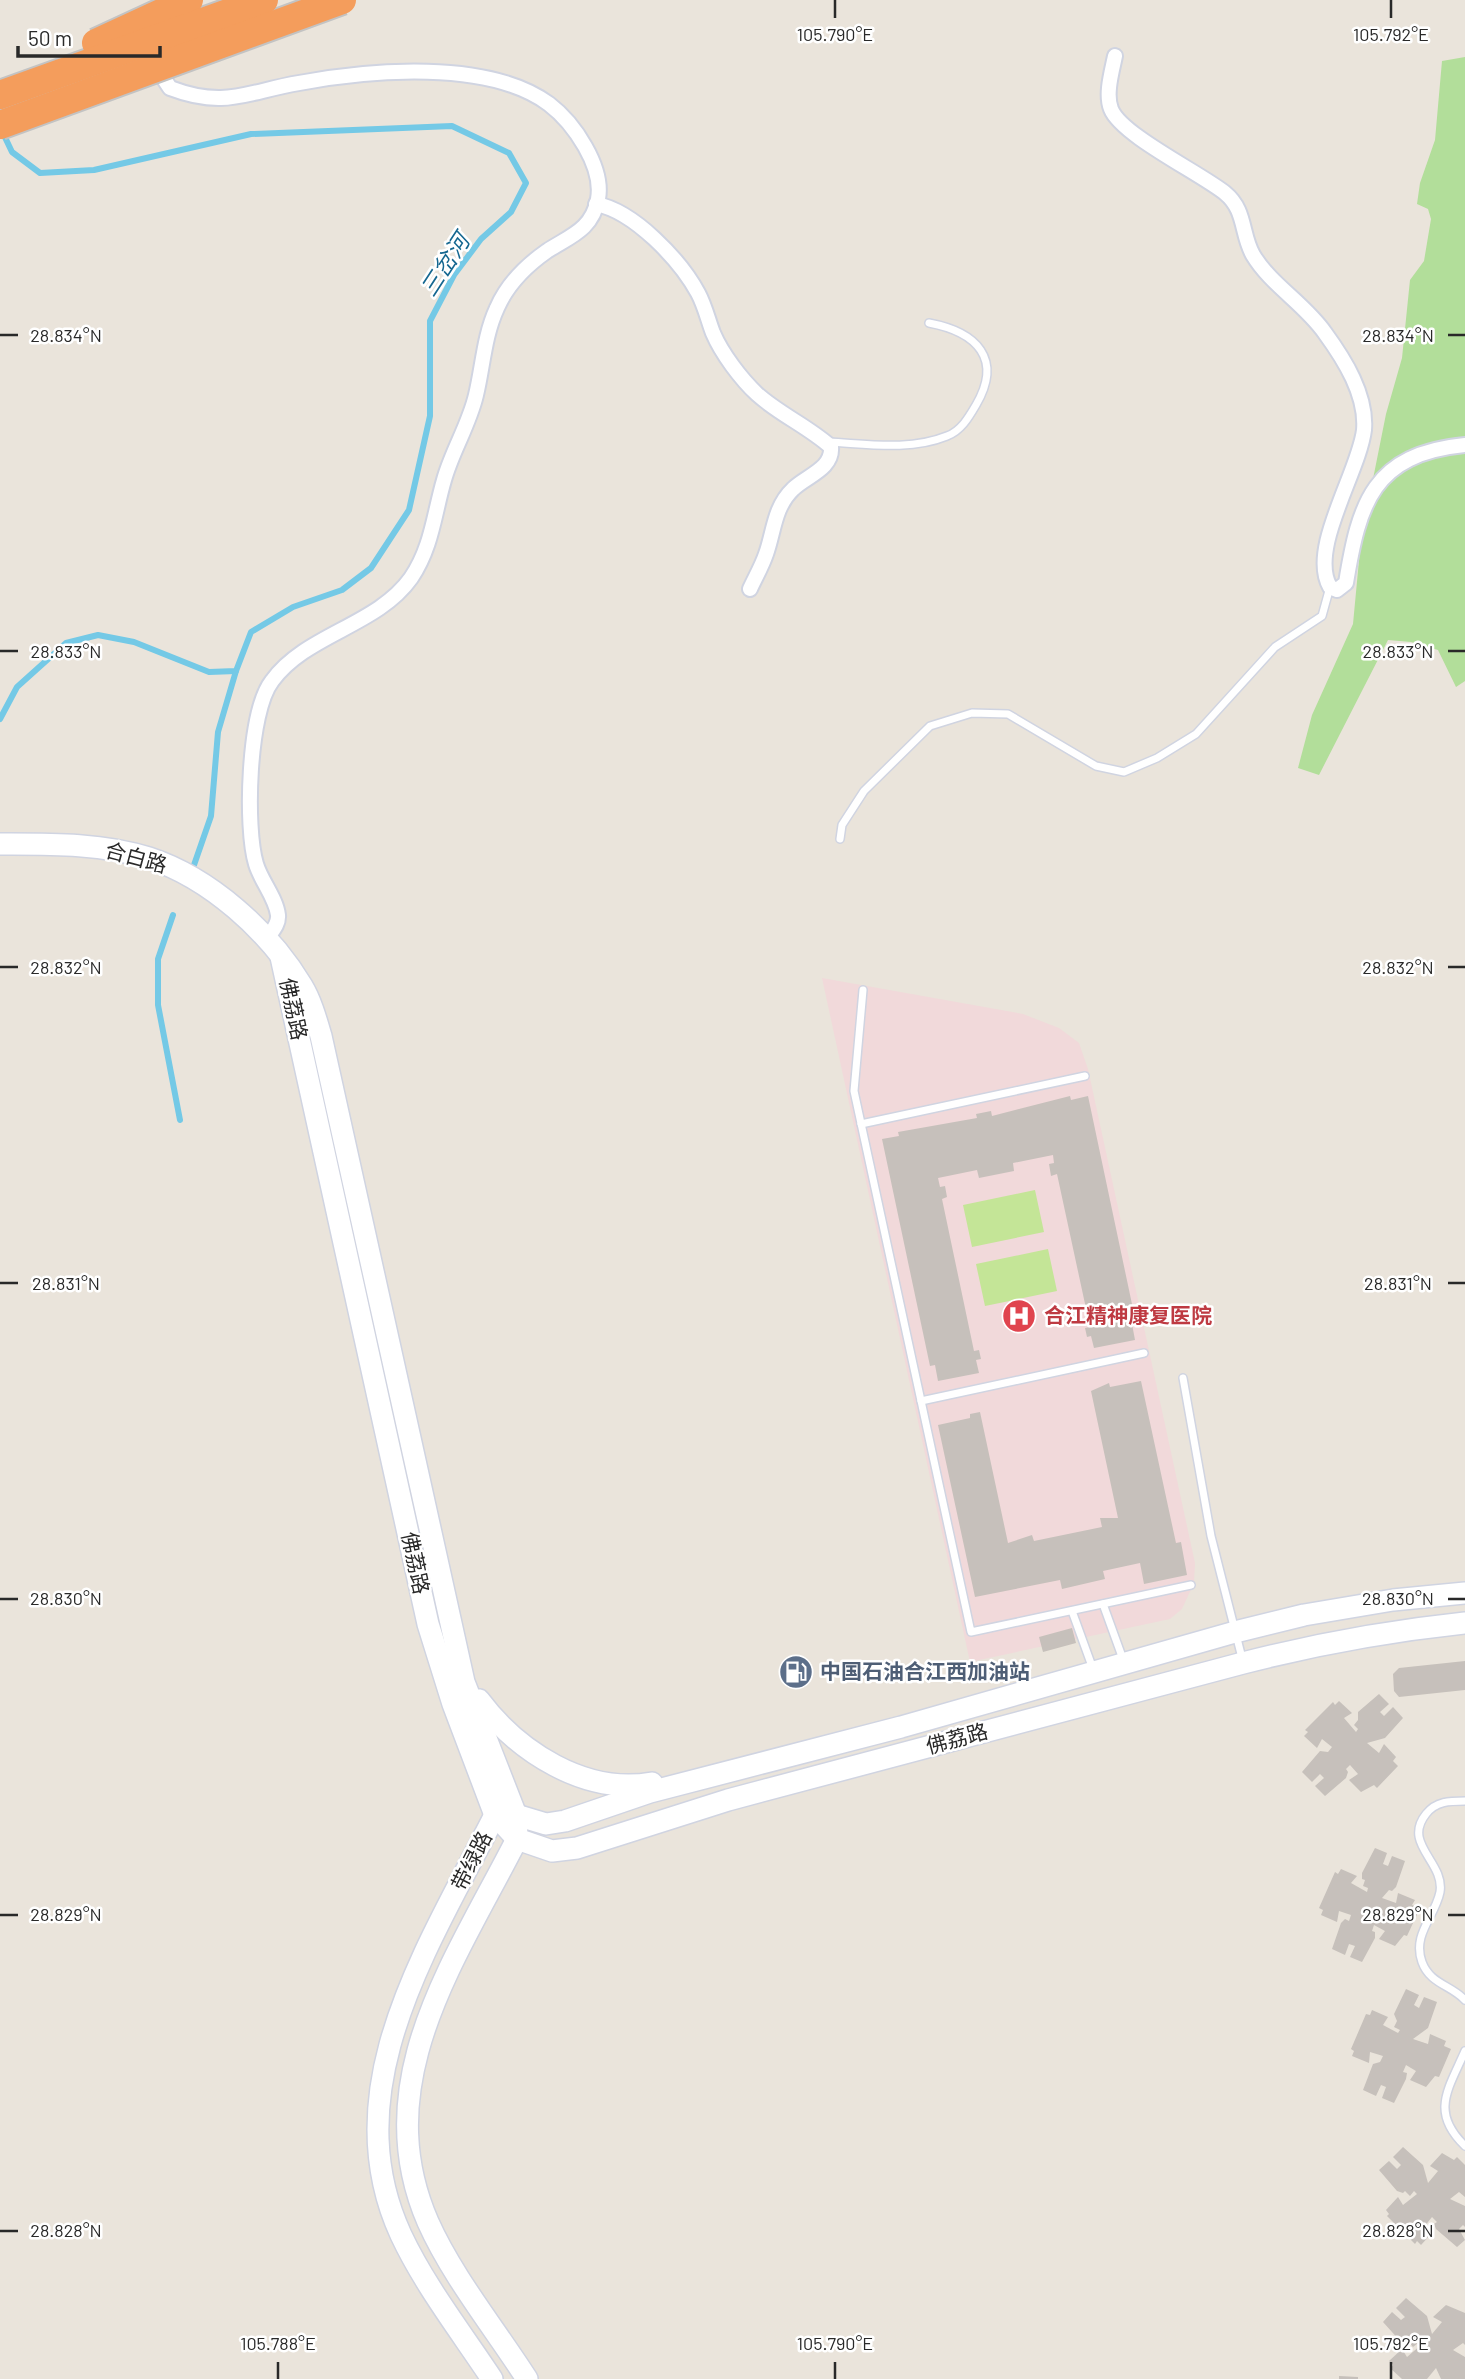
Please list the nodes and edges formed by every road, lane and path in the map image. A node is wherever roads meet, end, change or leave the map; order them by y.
1 (151, 0) edge
2 (188, 0) edge
3 (264, 0) edge
4 (342, 0) edge
5 (1115, 56) dead end
6 (0, 88) edge
7 (0, 95) edge
8 (0, 124) edge
9 (597, 204) junction
10 (929, 323) dead end
11 (825, 441) junction
12 (1465, 445) edge
13 (1330, 587) junction
14 (750, 589) dead end
15 (840, 839) dead end
16 (0, 844) edge
17 (266, 940) junction
18 (281, 957) junction
19 (863, 990) dead end
20 (1085, 1076) dead end
21 (861, 1124) junction
22 (1144, 1353) dead end
23 (1183, 1378) dead end
24 (921, 1401) junction
25 (1191, 1585) dead end
26 (1465, 1593) edge
27 (1103, 1604) junction
28 (1072, 1611) junction
29 (1465, 1623) edge
30 (1235, 1632) junction
31 (457, 1653) junction
32 (1124, 1662) junction
33 (1243, 1663) junction
34 (1094, 1671) junction
35 (727, 1771) junction
36 (1465, 1801) edge
37 (505, 1815) junction
38 (517, 1839) junction
39 (1465, 2000) edge
40 (1465, 2051) edge
41 (1465, 2146) edge
42 (492, 2379) edge
43 (527, 2379) edge

1 - 9 street
2 - 6 highway, bridge
3 - 7 highway, bridge
4 - 8 highway, bridge
5 - 13 street
9 - 11 street
9 - 17 street
10 - 11 lane
11 - 14 street
12 - 13 street
13 - 15 lane
16 - 17 main road, 合白路
17 - 18 main road, 合白路
18 - 31 main road, 佛荔路
18 - 37 main road, 佛荔路
19 - 21 lane
20 - 21 lane
21 - 24 lane
22 - 24 lane
23 - 30 lane
24 - 28 lane
25 - 27 lane
26 - 30 main road, 佛荔路
27 - 28 lane
27 - 32 lane
28 - 34 lane
29 - 33 main road, 佛荔路
30 - 32 main road, 佛荔路
30 - 33 lane
31 - 35 main road
31 - 37 main road, 佛荔路
32 - 34 main road, 佛荔路
33 - 38 main road, 佛荔路
34 - 35 main road, 佛荔路
35 - 37 main road, 佛荔路
36 - 39 lane
37 - 38 main road, 带绿路
37 - 42 main road, 带绿路
38 - 43 main road, 带绿路
40 - 41 lane

